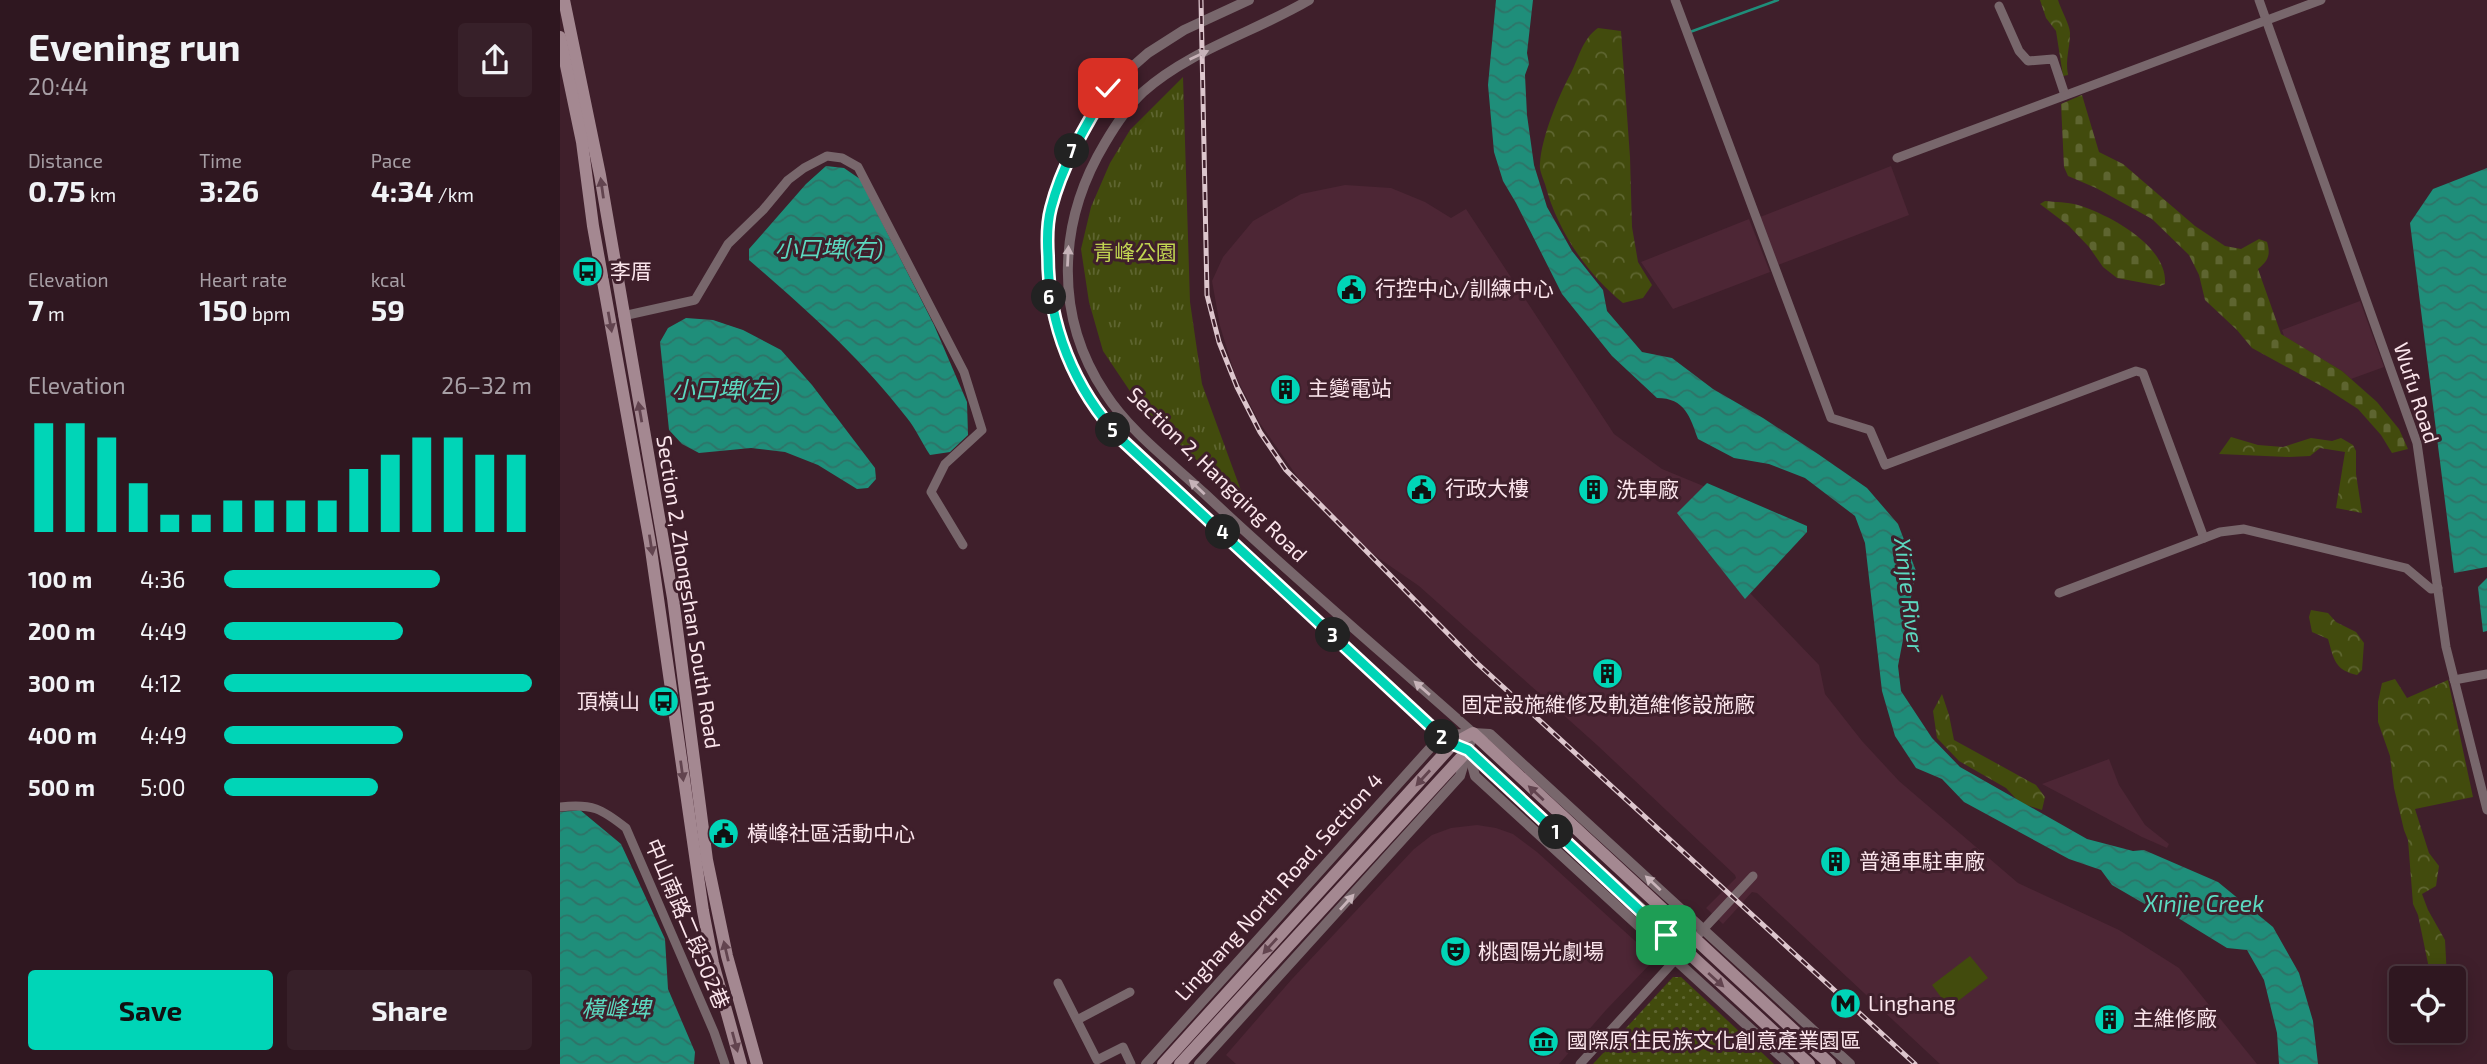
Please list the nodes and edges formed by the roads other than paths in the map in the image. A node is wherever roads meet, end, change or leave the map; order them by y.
1 (564, 0) edge
2 (1249, 0) edge
3 (1309, 0) edge
4 (1675, 0) edge
5 (2259, 0) edge
6 (2321, 0) edge
7 (1999, 6) dead end
8 (2266, 20) junction
9 (560, 37) edge
10 (2065, 95) junction
11 (1896, 158) dead end
12 (623, 317) junction
13 (2204, 538) junction
14 (963, 545) dead end
15 (670, 583) junction
16 (656, 586) junction
17 (2438, 588) junction
18 (2059, 593) dead end
19 (2487, 674) edge
20 (2454, 680) junction
21 (1474, 733) junction
22 (1441, 736) junction
23 (1453, 744) junction
24 (1468, 750) junction
25 (1460, 776) junction
26 (1475, 776) junction
27 (560, 807) edge
28 (2487, 810) edge
29 (1753, 876) dead end
30 (1699, 934) junction
31 (1679, 955) junction
32 (1058, 983) dead end
33 (1130, 992) dead end
34 (1077, 1020) junction
35 (1182, 1043) junction
36 (1202, 1063) edge
37 (725, 1064) edge
38 (741, 1064) edge
39 (757, 1064) edge
40 (1131, 1064) edge
41 (1146, 1064) edge
42 (1163, 1064) edge
43 (1180, 1064) edge
44 (1580, 1064) edge
45 (1789, 1064) edge
46 (1809, 1064) edge
47 (1830, 1064) edge
48 (1850, 1064) edge

12 -> 1 main road, Section 2, Zhongshan South Road
2 - 22 street, Section 2, Hangqing Road
21 -> 3 street, Section 2, Hangqing Road
4 - 13 street
5 - 8 street, Wufu Road
6 - 8 street
7 - 10 street
8 - 10 street
8 - 17 street, Wufu Road
9 -> 16 main road, Section 2, Zhongshan South Road
10 - 11 street
12 - 14 street
15 -> 12 main road, Section 2, Zhongshan South Road
13 - 17 street
13 - 18 street
15 - 16 main road
39 -> 15 main road, Section 2, Zhongshan South Road
16 -> 38 main road, Section 2, Zhongshan South Road
17 - 20 street, Wufu Road
19 - 20 street
20 - 28 street, Wufu Road
21 - 22 street
21 - 23 main road, Linghang North Road, Section 4
21 - 24 street, Linghang North Road, Section 4
30 -> 21 main road
22 - 23 street
22 - 35 street, Linghang North Road, Section 4
23 - 24 street
23 -> 35 main road, Linghang North Road, Section 4
24 - 25 street, Linghang North Road, Section 4
24 - 26 street
24 - 31 main road
24 - 35 main road, Linghang North Road, Section 4
25 - 26 street
36 -> 25 street, Linghang North Road, Section 4
26 - 31 street
27 - 37 street, 中山南路二段502巷
29 - 30 street
30 - 31 street
30 - 47 main road
30 - 48 street
31 - 44 street
31 - 45 street
31 -> 46 main road
32 - 34 street
33 - 34 street
34 - 40 street
35 - 36 street
35 - 41 street, Linghang North Road, Section 4
35 - 42 main road, Linghang North Road, Section 4
35 - 43 main road, Linghang North Road, Section 4

